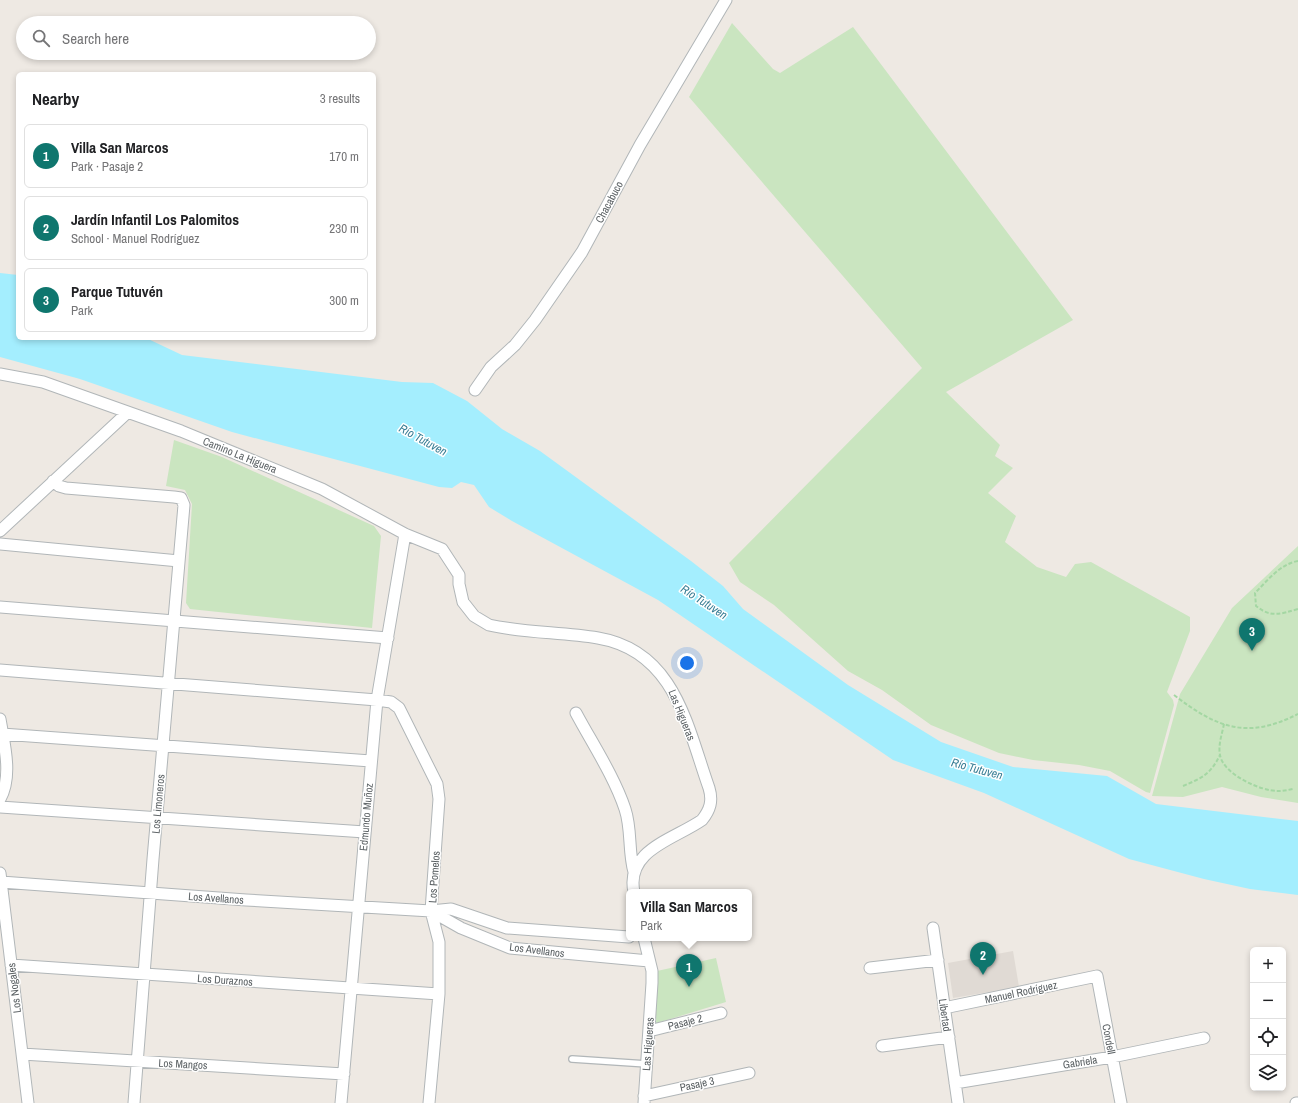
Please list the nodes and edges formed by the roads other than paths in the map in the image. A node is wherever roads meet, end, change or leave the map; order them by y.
1 (726, 0) edge
2 (0, 374) edge
3 (475, 390) dead end
4 (127, 413) junction
5 (53, 481) junction
6 (0, 531) edge
7 (405, 534) junction
8 (0, 544) edge
9 (179, 561) junction
10 (459, 575) joint
11 (0, 607) edge
12 (174, 621) junction
13 (388, 638) junction
14 (0, 670) edge
15 (168, 683) junction
16 (377, 700) junction
17 (576, 712) dead end
18 (0, 719) edge
19 (2, 734) junction
20 (163, 746) junction
21 (371, 761) junction
22 (0, 799) edge
23 (0, 807) edge
24 (156, 818) junction
25 (365, 832) junction
26 (634, 872) junction
27 (0, 878) edge
28 (633, 889) edge
29 (150, 893) junction
30 (358, 906) junction
31 (431, 911) junction
32 (933, 928) dead end
33 (626, 937) edge
34 (645, 941) edge
35 (938, 960) junction
36 (650, 961) junction
37 (11, 965) junction
38 (870, 968) dead end
39 (144, 974) junction
40 (1097, 976) joint
41 (351, 988) junction
42 (439, 994) junction
43 (944, 1008) junction
44 (721, 1013) dead end
45 (649, 1031) junction
46 (949, 1037) junction
47 (1204, 1038) dead end
48 (882, 1046) dead end
49 (22, 1054) junction
50 (1112, 1057) junction
51 (572, 1059) dead end
52 (137, 1061) junction
53 (647, 1064) junction
54 (749, 1073) dead end
55 (344, 1074) junction
56 (955, 1082) junction
57 (644, 1099) edge
58 (28, 1103) edge
59 (134, 1103) edge
60 (341, 1103) edge
61 (429, 1103) edge
62 (958, 1103) edge
63 (1120, 1103) edge

1 - 3 street, Chacabuco
2 - 4 street, Camino La Higuera
4 - 5 street
4 - 7 street, Camino La Higuera
5 - 6 street
5 - 9 street, Los Limoneros
7 - 10 street, Camino La Higuera
7 - 13 street, Edmundo Muñoz
8 - 9 street
9 - 12 street, Los Limoneros
10 - 26 street, Las Higueras
11 - 12 street
12 - 13 street
12 - 15 street, Los Limoneros
13 - 16 street, Edmundo Muñoz
14 - 15 street, Los Pomelos
15 - 16 street, Los Pomelos
15 - 20 street, Los Limoneros
16 - 21 street, Edmundo Muñoz
16 - 31 street, Los Pomelos
17 - 26 street
18 - 19 street
19 - 20 street
19 - 22 street
20 - 21 street
20 - 24 street, Los Limoneros
21 - 25 street, Edmundo Muñoz
23 - 24 street
24 - 25 street
24 - 29 street, Los Limoneros
25 - 30 street, Edmundo Muñoz
26 - 28 street
27 - 29 street, Los Avellanos
27 - 37 street, Los Nogales
29 - 30 street, Los Avellanos
29 - 39 street, Los Limoneros
30 - 31 street, Los Avellanos
30 - 41 street, Edmundo Muñoz
31 - 33 street, Los Avellanos
31 - 36 street, Los Avellanos
31 - 42 street, Los Pomelos
32 - 35 street, Libertad
34 - 36 street, Las Higueras
35 - 38 street
35 - 43 street, Libertad
36 - 45 street, Las Higueras
37 - 39 street, Los Duraznos
37 - 49 street, Los Nogales
39 - 41 street, Los Duraznos
39 - 52 street, Los Limoneros
40 - 43 street, Manuel Rodríguez
40 - 50 street, Condell
41 - 42 street, Los Duraznos
41 - 55 street, Edmundo Muñoz
42 - 61 street, Los Pomelos
43 - 46 street, Libertad
44 - 45 street, Pasaje 2
45 - 53 street, Las Higueras
46 - 48 street
46 - 56 street, Libertad
47 - 50 street, Gabriela
49 - 52 street, Los Mangos
49 - 58 street, Los Nogales
50 - 56 street, Gabriela
50 - 63 street, Condell
51 - 53 lane
52 - 55 street, Los Mangos
52 - 59 street, Los Limoneros
53 - 57 street, Las Higueras
54 - 57 street, Pasaje 3
55 - 60 street, Edmundo Muñoz
56 - 62 street, Libertad

